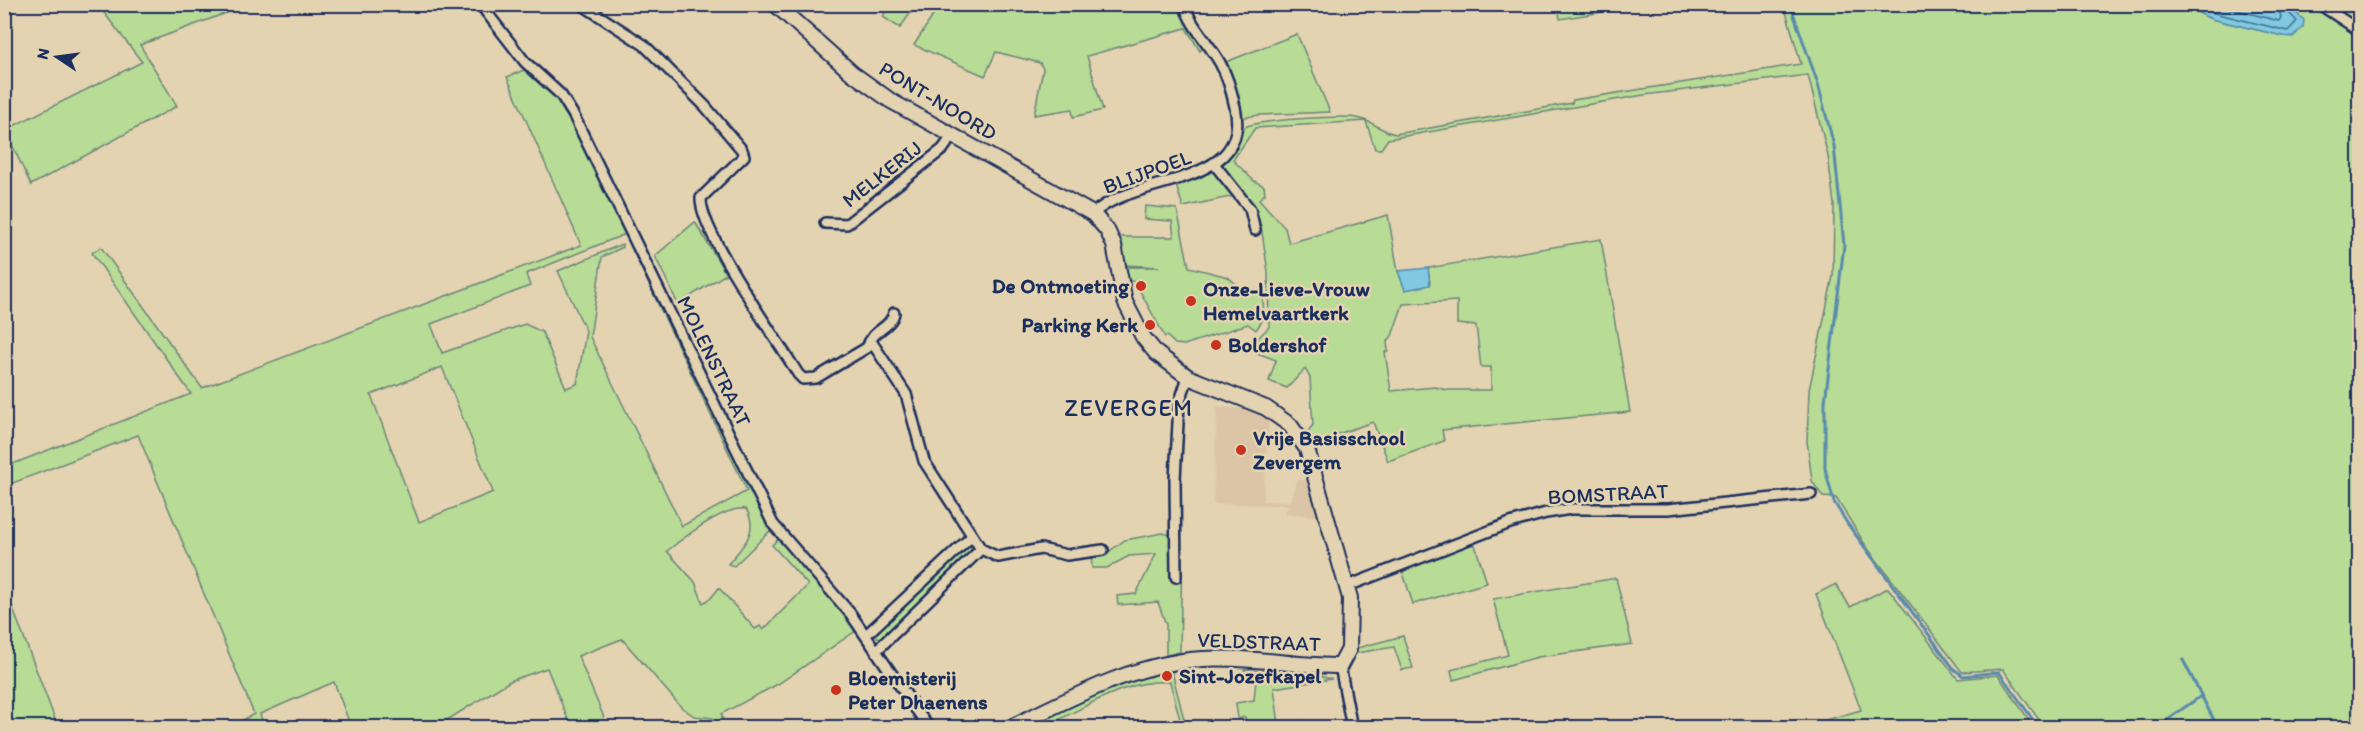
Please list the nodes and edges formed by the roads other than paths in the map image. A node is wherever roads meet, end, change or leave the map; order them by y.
1 (480, 4) edge
2 (581, 4) edge
3 (775, 4) edge
4 (1185, 4) edge
5 (2319, 4) edge
6 (2360, 31) edge
7 (952, 135) junction
8 (1215, 165) junction
9 (1093, 214) junction
10 (825, 223) dead end
11 (1255, 230) dead end
12 (894, 313) dead end
13 (868, 346) junction
14 (1188, 377) junction
15 (1811, 494) dead end
16 (972, 536) junction
17 (981, 549) junction
18 (1103, 550) dead end
19 (1176, 577) dead end
20 (1347, 586) junction
21 (866, 635) junction
22 (876, 651) junction
23 (1340, 666) junction
24 (929, 728) edge
25 (1009, 728) edge
26 (1352, 728) edge

1 - 21 street, MOLENSTRAAT
2 - 13 street
3 - 7 street, PONT-NOORD
4 - 8 street, BLIJPOEL
5 - 6 street
7 - 9 street, PONT-NOORD
7 - 10 street, MELKERIJ
8 - 9 street, BLIJPOEL
8 - 11 street
9 - 14 street
12 - 13 street
13 - 16 street
14 - 19 street
14 - 20 street
15 - 20 street, BOMSTRAAT
16 - 17 street
16 - 21 street
17 - 18 street
17 - 22 street
20 - 23 street
21 - 22 street, MOLENSTRAAT
22 - 24 street, MOLENSTRAAT
23 - 25 street, VELDSTRAAT
23 - 26 street

